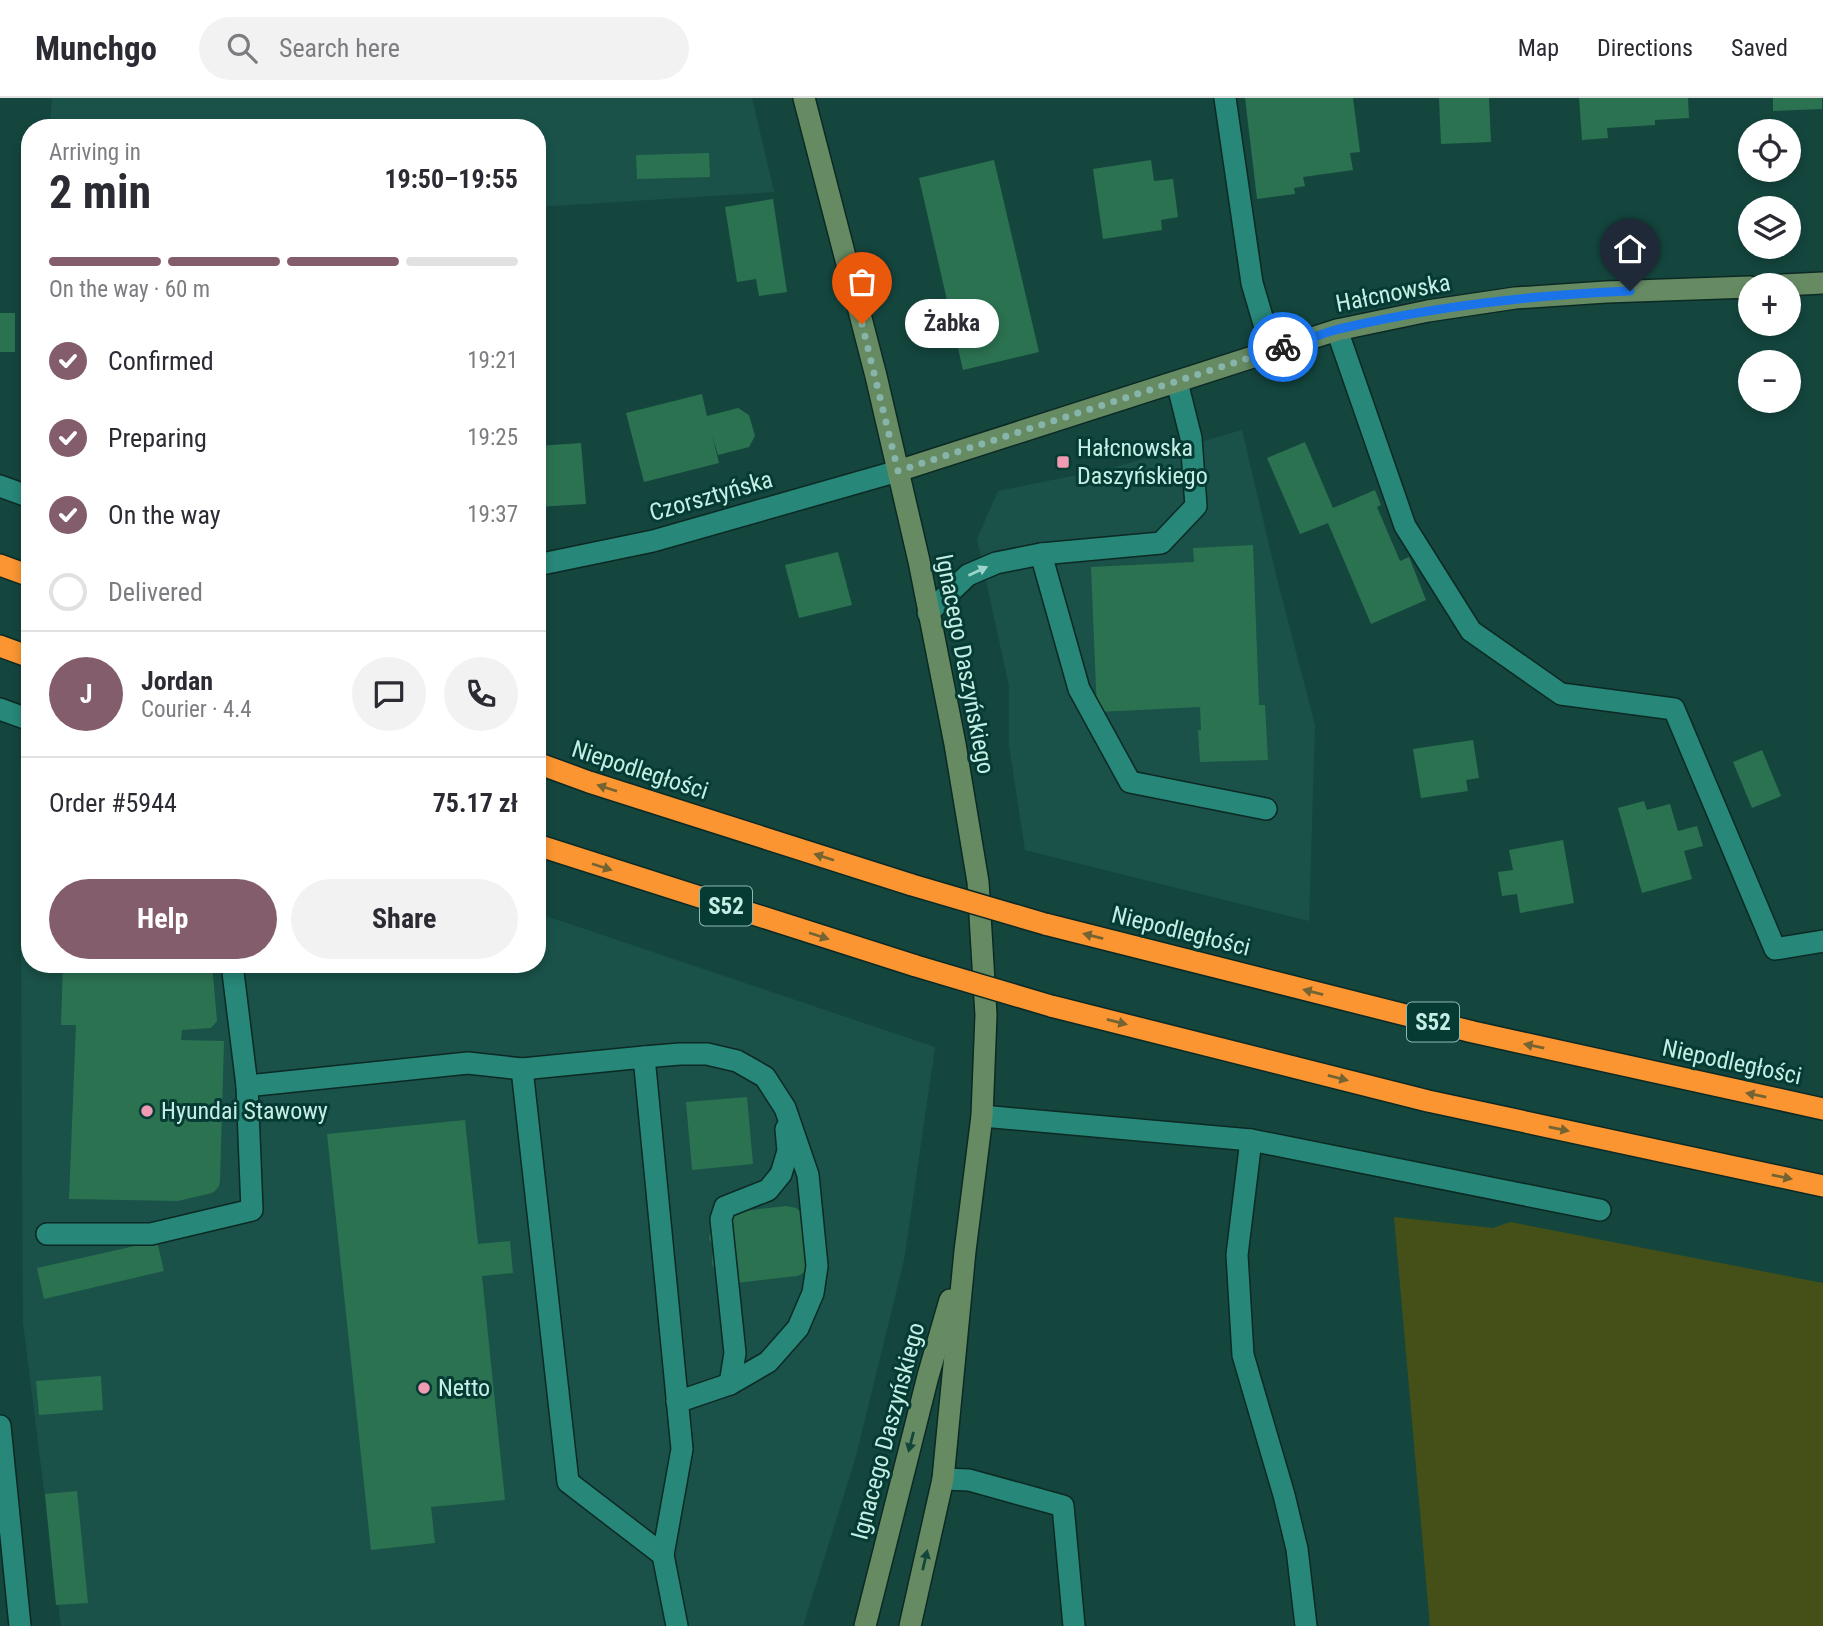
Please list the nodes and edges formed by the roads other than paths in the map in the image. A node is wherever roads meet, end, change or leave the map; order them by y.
1 (804, 98) edge
2 (1225, 98) edge
3 (1823, 284) edge
4 (1801, 285) edge
5 (1738, 287) edge
6 (1338, 330) junction
7 (1272, 351) junction
8 (1177, 382) junction
9 (898, 471) junction
10 (0, 486) edge
11 (21, 494) edge
12 (1041, 554) junction
13 (546, 563) edge
14 (0, 565) edge
15 (21, 573) edge
16 (928, 613) junction
17 (0, 646) edge
18 (21, 654) edge
19 (0, 709) edge
20 (21, 717) edge
21 (546, 766) edge
22 (1266, 808) dead end
23 (546, 848) edge
24 (1823, 940) edge
25 (233, 973) edge
26 (644, 1057) junction
27 (522, 1069) junction
28 (247, 1086) junction
29 (785, 1108) junction
30 (1823, 1109) edge
31 (982, 1116) junction
32 (1251, 1140) junction
33 (1823, 1186) edge
34 (1600, 1210) dead end
35 (47, 1234) dead end
36 (965, 1251) junction
37 (730, 1384) junction
38 (677, 1402) junction
39 (0, 1426) edge
40 (943, 1479) junction
41 (663, 1555) junction
42 (20, 1626) edge
43 (677, 1626) edge
44 (865, 1626) edge
45 (910, 1626) edge
46 (1073, 1626) edge
47 (1306, 1626) edge

1 - 9 street, Ignacego Daszyńskiego
2 - 7 street
3 - 4 street
5 - 6 street, Hałcnowska
6 - 7 street, Hałcnowska
6 - 24 street
7 - 8 street, Hałcnowska
8 - 9 street, Hałcnowska
8 - 12 street
9 - 13 street, Czorsztyńska
9 - 16 street, Ignacego Daszyńskiego
10 - 11 street
16 -> 12 street
12 - 22 street
14 - 15 highway
16 - 31 street, Ignacego Daszyńskiego
17 - 18 highway
19 - 20 street
30 -> 21 highway, Niepodległości / S52, bridge
23 -> 33 highway, S52, bridge
25 - 28 street
26 - 27 street
26 - 29 street
26 - 38 street
27 - 28 street
27 - 41 street
28 - 35 street
29 - 37 street
29 - 37 street
31 - 32 street
31 - 36 street, Ignacego Daszyńskiego
32 - 34 street
32 - 47 street
36 - 40 street, Ignacego Daszyńskiego
36 -> 44 street, Ignacego Daszyńskiego
37 - 38 street
38 - 41 street
39 - 42 street
45 -> 40 street, Ignacego Daszyńskiego
40 - 46 street
41 - 43 street

